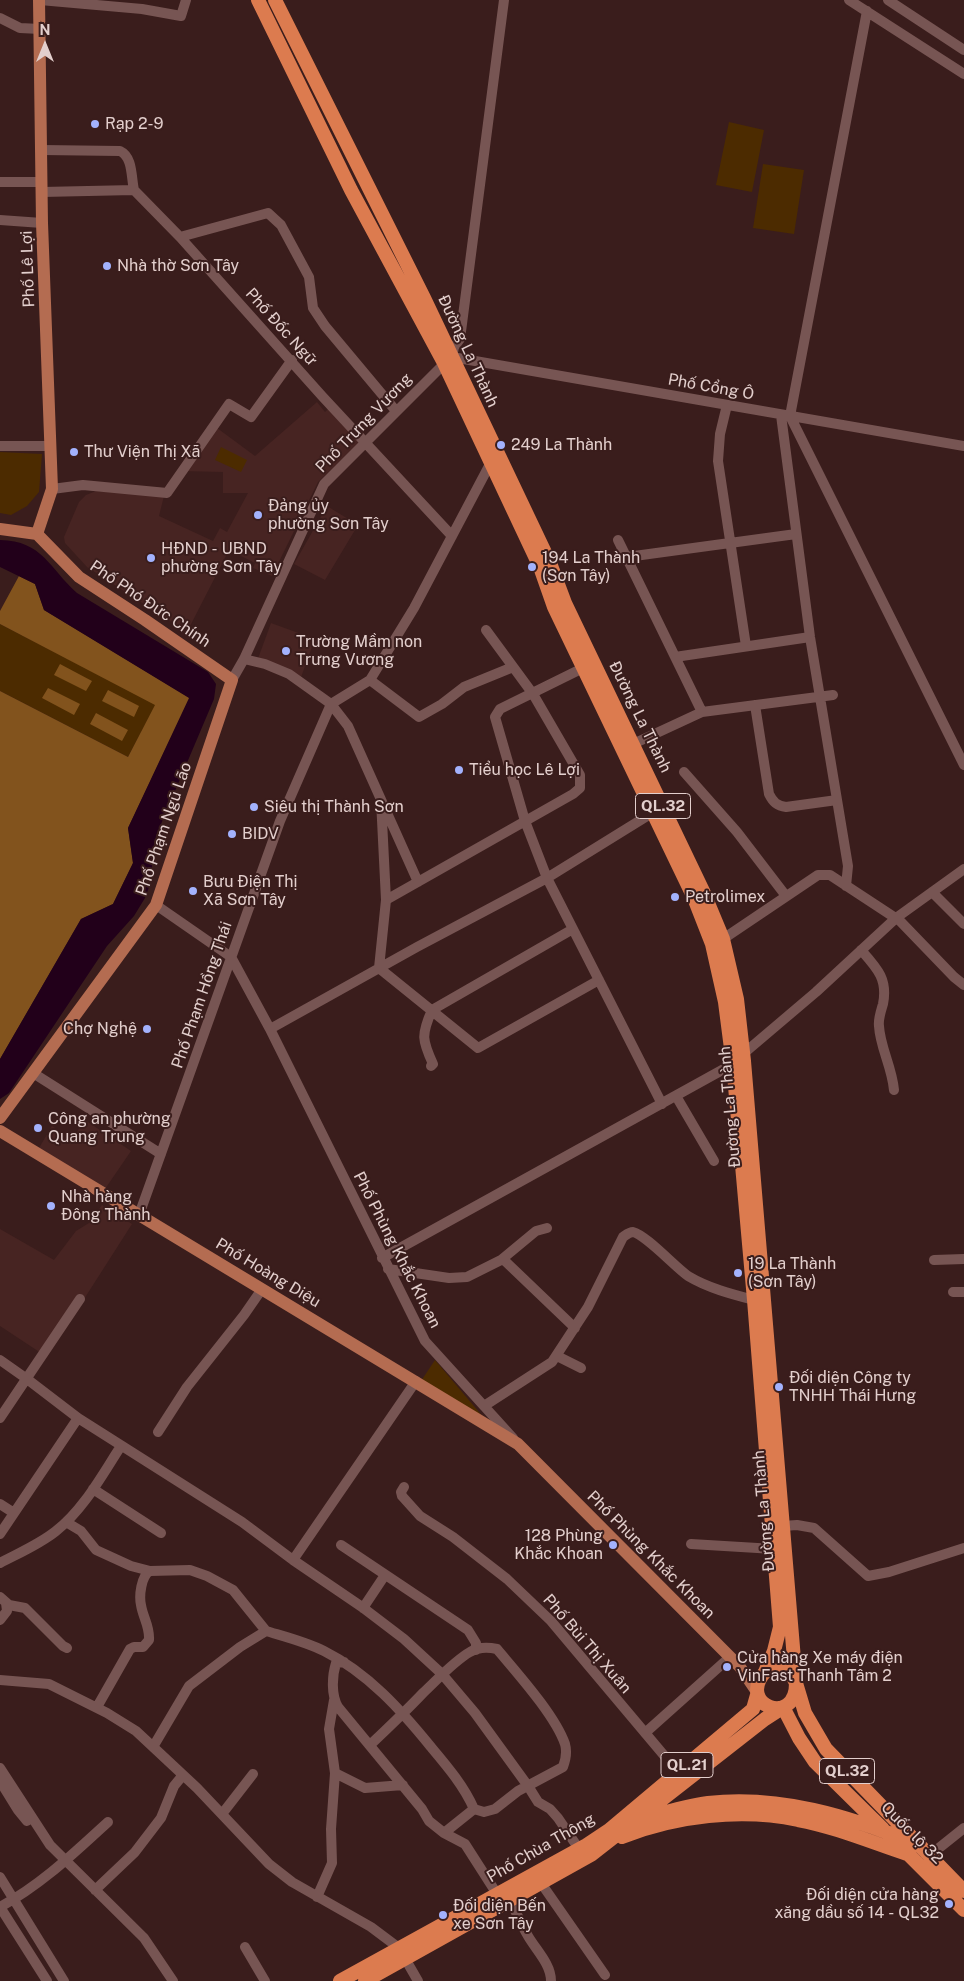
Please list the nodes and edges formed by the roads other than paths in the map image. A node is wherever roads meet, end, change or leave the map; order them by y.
1 (39, 0) edge
2 (186, 0) edge
3 (258, 0) edge
4 (275, 0) edge
5 (504, 0) edge
6 (849, 0) edge
7 (888, 0) edge
8 (867, 11) junction
9 (0, 18) edge
10 (40, 29) junction
11 (964, 50) edge
12 (964, 74) edge
13 (42, 150) junction
14 (0, 182) edge
15 (42, 187) junction
16 (134, 190) junction
17 (0, 220) edge
18 (42, 224) junction
19 (180, 237) junction
20 (292, 360) junction
21 (448, 360) junction
22 (727, 405) junction
23 (396, 411) junction
24 (786, 415) junction
25 (365, 442) junction
26 (0, 446) edge
27 (51, 446) junction
28 (964, 446) edge
29 (490, 464) junction
30 (52, 489) junction
31 (0, 529) edge
32 (37, 534) junction
33 (796, 534) junction
34 (452, 536) junction
35 (618, 540) dead end
36 (730, 543) junction
37 (627, 557) junction
38 (486, 630) dead end
39 (810, 636) junction
40 (746, 646) junction
41 (674, 657) junction
42 (244, 659) junction
43 (513, 667) junction
44 (583, 668) junction
45 (232, 680) junction
46 (370, 680) junction
47 (531, 692) junction
48 (833, 695) dead end
49 (820, 697) junction
50 (331, 704) junction
51 (756, 705) junction
52 (702, 712) junction
53 (633, 744) junction
54 (964, 765) edge
55 (684, 772) dead end
56 (381, 800) junction
57 (837, 800) junction
58 (652, 813) junction
59 (525, 821) junction
60 (964, 869) edge
61 (547, 878) junction
62 (418, 882) junction
63 (846, 886) junction
64 (932, 892) junction
65 (786, 896) junction
66 (386, 900) junction
67 (156, 905) junction
68 (896, 918) junction
69 (962, 918) edge
70 (573, 929) junction
71 (723, 939) junction
72 (861, 950) junction
73 (231, 958) junction
74 (379, 968) junction
75 (599, 980) junction
76 (964, 985) edge
77 (432, 1010) junction
78 (270, 1029) junction
79 (738, 1059) junction
80 (431, 1066) dead end
81 (33, 1073) junction
82 (894, 1090) dead end
83 (676, 1096) junction
84 (662, 1104) junction
85 (0, 1118) edge
86 (0, 1131) edge
87 (161, 1154) junction
88 (714, 1161) dead end
89 (139, 1215) junction
90 (547, 1228) dead end
91 (382, 1258) junction
92 (964, 1259) edge
93 (501, 1260) junction
94 (934, 1260) dead end
95 (388, 1269) junction
96 (262, 1289) junction
97 (953, 1292) dead end
98 (964, 1292) edge
99 (80, 1299) dead end
100 (754, 1300) junction
101 (576, 1328) junction
102 (557, 1356) junction
103 (0, 1360) edge
104 (581, 1368) dead end
105 (27, 1379) junction
106 (416, 1382) junction
107 (488, 1416) junction
108 (0, 1418) edge
109 (78, 1418) junction
110 (158, 1432) dead end
111 (518, 1444) joint
112 (121, 1446) junction
113 (404, 1487) dead end
114 (93, 1489) junction
115 (0, 1504) edge
116 (14, 1513) junction
117 (66, 1522) junction
118 (783, 1526) junction
119 (161, 1533) dead end
120 (0, 1534) edge
121 (691, 1544) dead end
122 (341, 1545) dead end
123 (964, 1548) edge
124 (774, 1549) junction
125 (293, 1560) junction
126 (0, 1564) edge
127 (150, 1571) junction
128 (385, 1575) junction
129 (3, 1600) edge
130 (363, 1608) junction
131 (0, 1620) edge
132 (266, 1631) junction
133 (67, 1648) dead end
134 (476, 1650) junction
135 (730, 1657) junction
136 (344, 1662) junction
137 (740, 1667) junction
138 (765, 1672) junction
139 (442, 1674) junction
140 (0, 1680) edge
141 (796, 1684) junction
142 (757, 1693) junction
143 (334, 1700) junction
144 (97, 1708) junction
145 (783, 1708) junction
146 (403, 1714) junction
147 (645, 1733) junction
148 (370, 1745) junction
149 (153, 1747) junction
150 (0, 1768) edge
151 (678, 1772) junction
152 (334, 1773) junction
153 (253, 1774) dead end
154 (183, 1775) junction
155 (0, 1781) edge
156 (403, 1785) junction
157 (528, 1786) junction
158 (474, 1809) junction
159 (222, 1814) junction
160 (636, 1820) junction
161 (108, 1822) dead end
162 (964, 1828) edge
163 (609, 1830) junction
164 (886, 1832) junction
165 (444, 1833) junction
166 (914, 1850) junction
167 (585, 1852) junction
168 (929, 1856) junction
169 (64, 1862) junction
170 (0, 1877) edge
171 (542, 1883) junction
172 (95, 1890) junction
173 (964, 1891) edge
174 (317, 1897) junction
175 (504, 1897) junction
176 (14, 1900) junction
177 (0, 1907) edge
178 (964, 1910) edge
179 (245, 1947) dead end
180 (402, 1953) junction
181 (605, 1975) dead end
182 (553, 1979) edge
183 (47, 1981) edge
184 (64, 1981) edge
185 (173, 1981) edge
186 (265, 1981) edge
187 (340, 1981) edge
188 (364, 1981) edge
189 (418, 1981) edge

1 - 2 street
1 - 10 main road, Phố Lê Lợi
3 - 21 highway, Đường La Thành / QL.32
4 - 21 highway, Đường La Thành / QL.32
5 - 21 street
6 - 8 street
7 - 11 street
8 - 12 street
8 - 24 street
9 - 10 street
10 - 13 main road, Phố Lê Lợi
13 - 15 main road, Phố Lê Lợi
13 - 16 street
14 - 15 street
15 - 16 street
15 - 18 main road, Phố Lê Lợi
16 - 19 street, Phố Đốc Ngữ
17 - 18 street
18 - 27 main road, Phố Lê Lợi
19 - 20 street, Phố Đốc Ngữ
19 - 23 street
20 - 25 street, Phố Đốc Ngữ
20 - 30 street
21 - 22 street, Phố Cổng Ô
21 - 23 street, Phố Trưng Vương
21 - 29 highway, Đường La Thành / QL.32
21 - 53 highway, Đường La Thành / QL.32
22 - 24 street, Phố Cổng Ô
22 - 36 street
23 - 25 street, Phố Trưng Vương
24 - 28 street, Phố Cổng Ô
24 - 33 street
24 - 54 street
25 - 34 street, Phố Đốc Ngữ
25 - 42 street, Phố Trưng Vương
26 - 27 street
27 - 30 main road, Phố Lê Lợi
29 - 34 street
29 - 44 highway, Đường La Thành / QL.32
30 - 32 main road, Phố Lê Lợi
31 - 32 main road
32 - 45 main road, Phố Phó Đức Chính
33 - 36 street
33 - 39 street
34 - 46 street
35 - 37 street
36 - 37 street
36 - 40 street
37 - 41 street
38 - 43 street
39 - 40 street
39 - 49 street
40 - 41 street
41 - 52 street
42 - 45 street, Phố Trưng Vương
42 - 50 street
43 - 46 street
43 - 47 street
44 - 47 street
44 - 58 highway, Đường La Thành / QL.32
45 - 67 main road, Phố Phạm Ngũ Lão
46 - 50 street
47 - 59 street
47 - 59 street
48 - 49 street
49 - 51 street
49 - 57 street
50 - 56 street
50 - 73 street, Phố Phạm Hồng Thái
51 - 52 street
51 - 57 street
52 - 53 street
53 - 71 highway, Đường La Thành / QL.32
55 - 65 street
56 - 62 street
56 - 66 street
57 - 63 street
58 - 61 street
58 - 79 highway, Đường La Thành / QL.32
59 - 61 street
59 - 62 street
60 - 64 street
61 - 70 street
61 - 74 street
62 - 66 street
63 - 65 street
63 - 68 street
64 - 68 street
64 - 69 street
65 - 71 street
66 - 74 street
67 - 73 street, Phố Phùng Khắc Khoan
67 - 81 main road, Phố Phạm Ngũ Lão
68 - 72 street
68 - 76 street
70 - 75 street
70 - 77 street
71 - 79 highway, Đường La Thành / QL.32
72 - 79 street
72 - 82 street
73 - 78 street, Phố Phùng Khắc Khoan
73 - 87 street, Phố Phạm Hồng Thái
74 - 77 street
74 - 78 street
75 - 77 street
75 - 84 street
77 - 80 street
78 - 91 street, Phố Phùng Khắc Khoan
79 - 83 street
79 - 100 highway, Đường La Thành / QL.32
79 - 118 highway, Đường La Thành / QL.32
81 - 85 main road, Phố Phạm Ngũ Lão
81 - 87 street
83 - 84 street
83 - 88 street
84 - 91 street
86 - 89 main road, Phố Hoàng Diệu
87 - 89 street, Phố Phạm Hồng Thái
89 - 96 main road, Phố Hoàng Diệu
90 - 93 street
91 - 95 street, Phố Phùng Khắc Khoan
92 - 94 street
93 - 95 street
93 - 101 street
95 - 107 street, Phố Phùng Khắc Khoan
96 - 106 main road, Phố Hoàng Diệu
96 - 110 street
97 - 98 street
99 - 105 street
100 - 101 street
100 - 124 highway, Đường La Thành / QL.32
101 - 102 street
102 - 104 street
102 - 107 street
103 - 105 street
105 - 108 street
105 - 109 street
106 - 107 main road, Phố Hoàng Diệu
106 - 125 street
107 - 111 main road, Phố Hoàng Diệu
109 - 112 street
109 - 116 street
111 - 135 main road, Phố Phùng Khắc Khoan
112 - 114 street
112 - 125 street
113 - 147 street, Phố Bùi Thị Xuân
114 - 117 street
114 - 119 street
115 - 116 street
116 - 120 street
117 - 126 street
117 - 127 street
118 - 123 street
118 - 141 highway, Đường La Thành / QL.32
121 - 124 street
122 - 128 street
124 - 138 highway, Đường La Thành / QL.32
125 - 130 street
127 - 132 street
127 - 144 street
128 - 130 street
128 - 134 street
129 - 131 street
129 - 133 street
130 - 139 street
132 - 136 street
132 - 149 street
134 - 139 street
134 - 157 street
135 - 137 main road, Phố Phùng Khắc Khoan
135 - 147 street
136 - 143 street
136 - 146 street
137 - 138 main road
137 - 142 main road, Phố Phùng Khắc Khoan
138 - 141 highway
138 - 142 highway
139 - 146 street
139 - 157 street
140 - 144 street
141 - 145 highway
141 - 166 highway, Quốc lộ 32 / QL.32
142 - 145 highway
142 - 151 highway, Phố Chùa Thông / QL.21
143 - 148 street
143 - 152 street
144 - 149 street
145 - 160 highway, Phố Chùa Thông / QL.21
145 - 164 highway, Quốc lộ 32 / QL.32
146 - 148 street
146 - 158 street
147 - 151 street, Phố Bùi Thị Xuân
148 - 156 street
149 - 154 street
150 - 169 street
151 - 163 highway, Phố Chùa Thông / QL.21
152 - 156 street
152 - 174 street
153 - 159 street
154 - 159 street
154 - 172 street
155 - 169 street
156 - 165 street
157 - 158 street
157 - 167 street
158 - 165 street
159 - 174 street
160 - 163 highway
160 - 164 highway
160 - 167 highway, Phố Chùa Thông / QL.21
161 - 169 street
162 - 168 street
163 - 167 highway, Phố Chùa Thông / QL.21
164 - 166 highway, Quốc lộ 32 / QL.32
165 - 175 street
166 - 167 highway
166 - 168 highway, Quốc lộ 32 / QL.32
166 - 178 highway, Quốc lộ 32 / QL.32
167 - 171 highway, Phố Chùa Thông / QL.21
167 - 175 highway, Phố Chùa Thông / QL.21
168 - 173 highway, Quốc lộ 32 / QL.32
169 - 172 street
169 - 176 street
170 - 176 street
171 - 175 highway, Phố Chùa Thông / QL.21
171 - 181 street
172 - 185 street
174 - 180 street
175 - 180 highway, Phố Chùa Thông / QL.21
175 - 182 street
176 - 177 street
176 - 184 street
177 - 183 street
179 - 186 street
180 - 187 highway, Phố Chùa Thông / QL.21
180 - 188 highway, Phố Chùa Thông / QL.21
180 - 189 street

